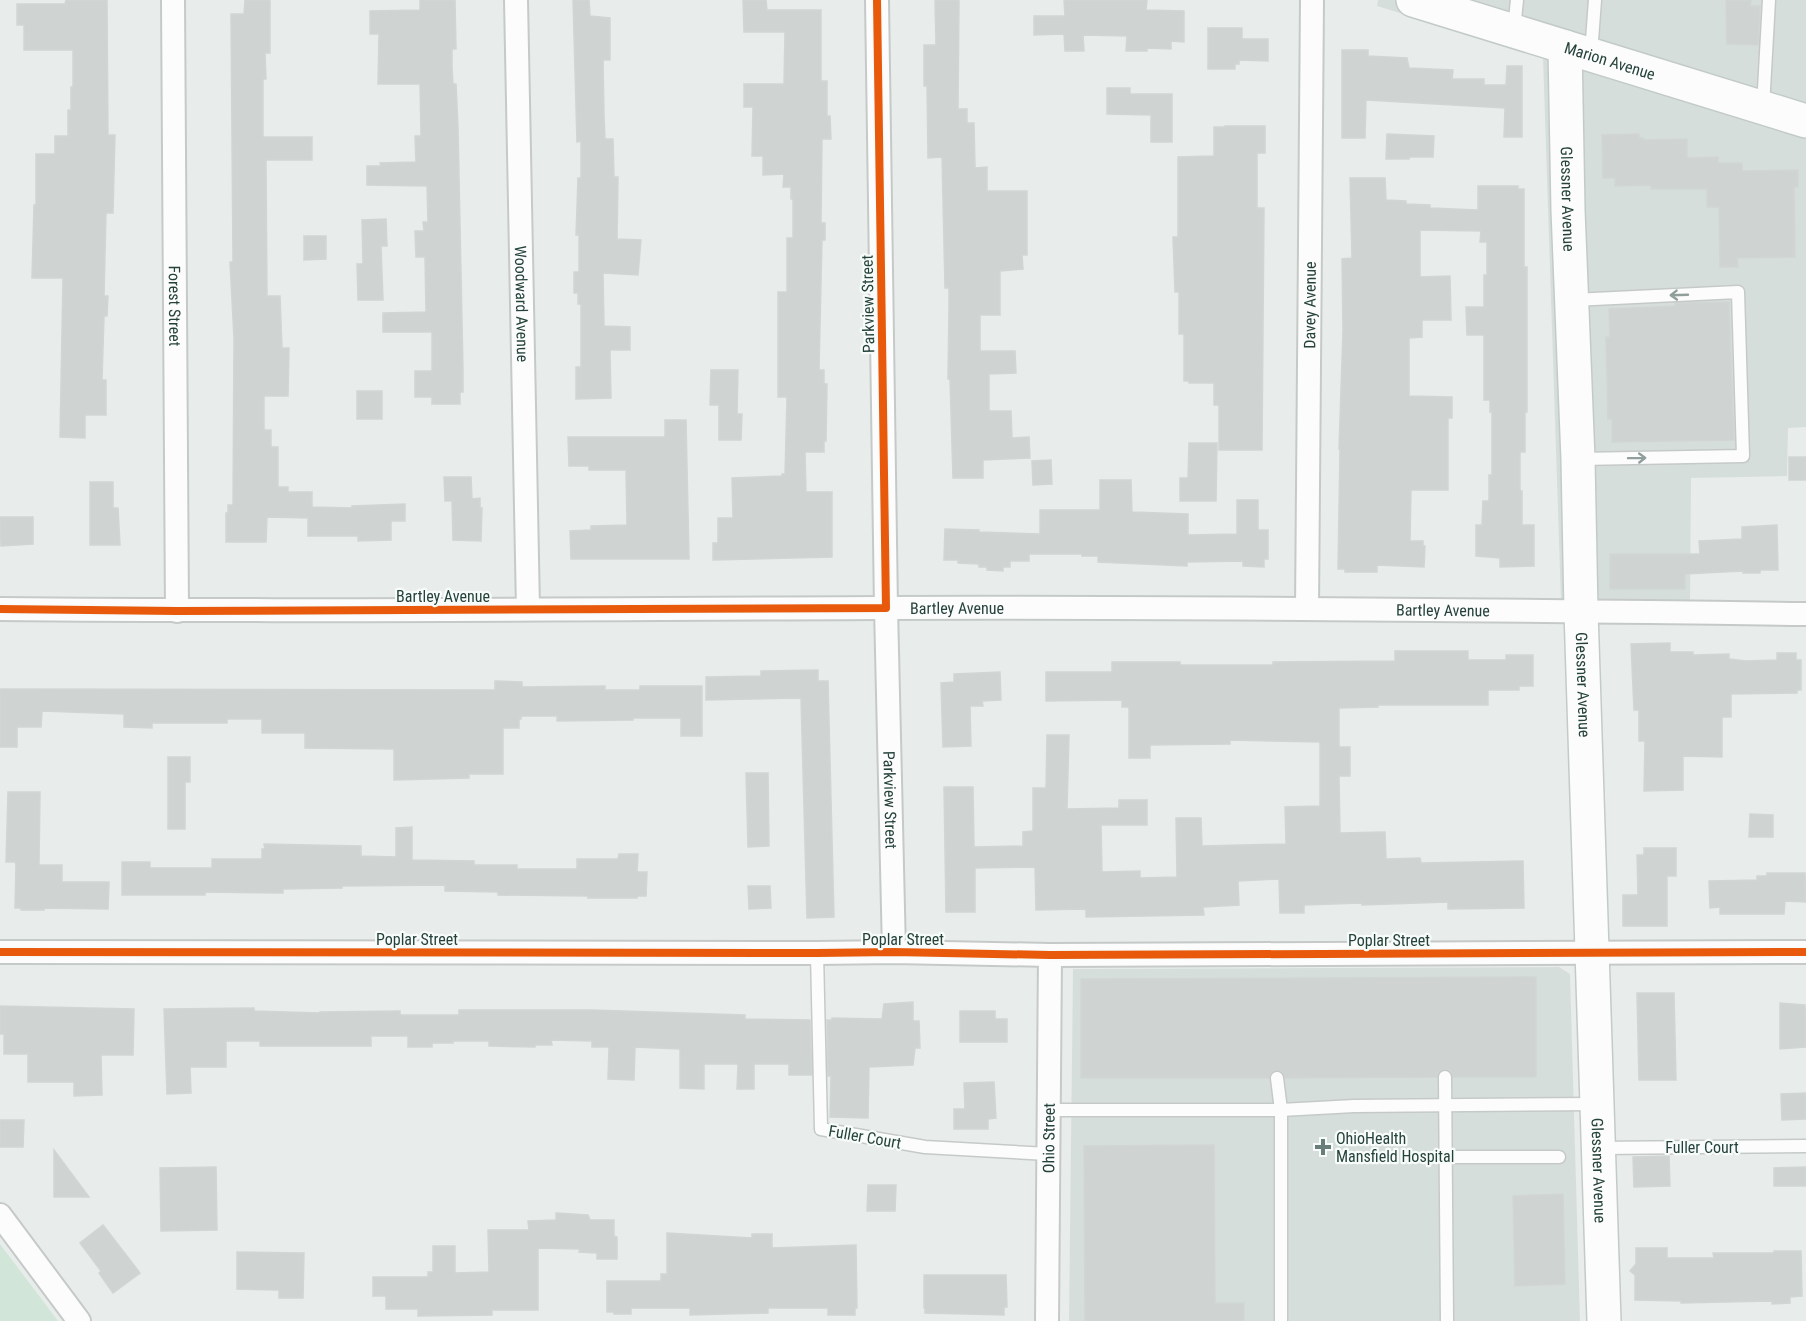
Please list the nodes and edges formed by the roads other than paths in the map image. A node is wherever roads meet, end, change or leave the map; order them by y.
1 (172, 0) edge
2 (516, 0) edge
3 (876, 0) edge
4 (1312, 0) edge
5 (1413, 0) edge
6 (1595, 0) edge
7 (1769, 0) edge
8 (1516, 15) edge
9 (1578, 51) junction
10 (1763, 107) junction
11 (1806, 121) edge
12 (1572, 300) junction
13 (1578, 459) junction
14 (886, 608) junction
15 (0, 609) edge
16 (528, 609) junction
17 (1307, 609) junction
18 (177, 611) junction
19 (1581, 611) junction
20 (1806, 614) edge
21 (0, 952) edge
22 (894, 952) junction
23 (1806, 952) edge
24 (817, 953) junction
25 (1592, 953) junction
26 (1050, 954) junction
27 (1445, 1077) dead end
28 (1277, 1078) dead end
29 (1597, 1104) junction
30 (1445, 1106) junction
31 (1049, 1110) junction
32 (1281, 1110) junction
33 (1806, 1146) edge
34 (1598, 1148) junction
35 (1048, 1154) junction
36 (1559, 1156) dead end
37 (1446, 1157) junction
38 (0, 1215) edge
39 (79, 1321) edge
40 (1047, 1321) edge
41 (1281, 1321) edge
42 (1447, 1321) edge
43 (1604, 1321) edge

1 - 18 street, Forest Street
2 - 16 street, Woodward Avenue
3 - 14 street, Parkview Street
4 - 17 street, Davey Avenue
5 - 8 street, Marion Avenue
6 - 9 lane
7 - 10 lane
8 - 9 street, Marion Avenue
9 - 10 street, Marion Avenue
9 - 12 street, Glessner Avenue
10 - 11 street, Marion Avenue
12 - 13 street, Glessner Avenue
13 -> 12 lane
13 - 19 street, Glessner Avenue
14 - 16 street, Bartley Avenue
14 - 17 street, Bartley Avenue
14 - 22 street, Parkview Street
15 - 18 street, Bartley Avenue
16 - 18 street, Bartley Avenue
17 - 19 street, Bartley Avenue
19 - 20 street, Bartley Avenue
19 - 25 street, Glessner Avenue
21 - 24 street, Poplar Street
22 - 24 street, Poplar Street
22 - 26 street, Poplar Street
23 - 25 street, Poplar Street
24 - 35 lane, Fuller Court
25 - 26 street, Poplar Street
25 - 29 street, Glessner Avenue
26 - 31 street, Ohio Street
27 - 30 lane
28 - 32 lane
29 - 30 lane
29 - 34 street, Glessner Avenue
30 - 32 lane
30 - 37 lane
31 - 32 lane
31 - 35 street, Ohio Street
32 - 41 lane
33 - 34 lane, Fuller Court
34 - 43 street, Glessner Avenue
35 - 40 street, Ohio Street
36 - 37 lane
37 - 42 lane
38 - 39 street

